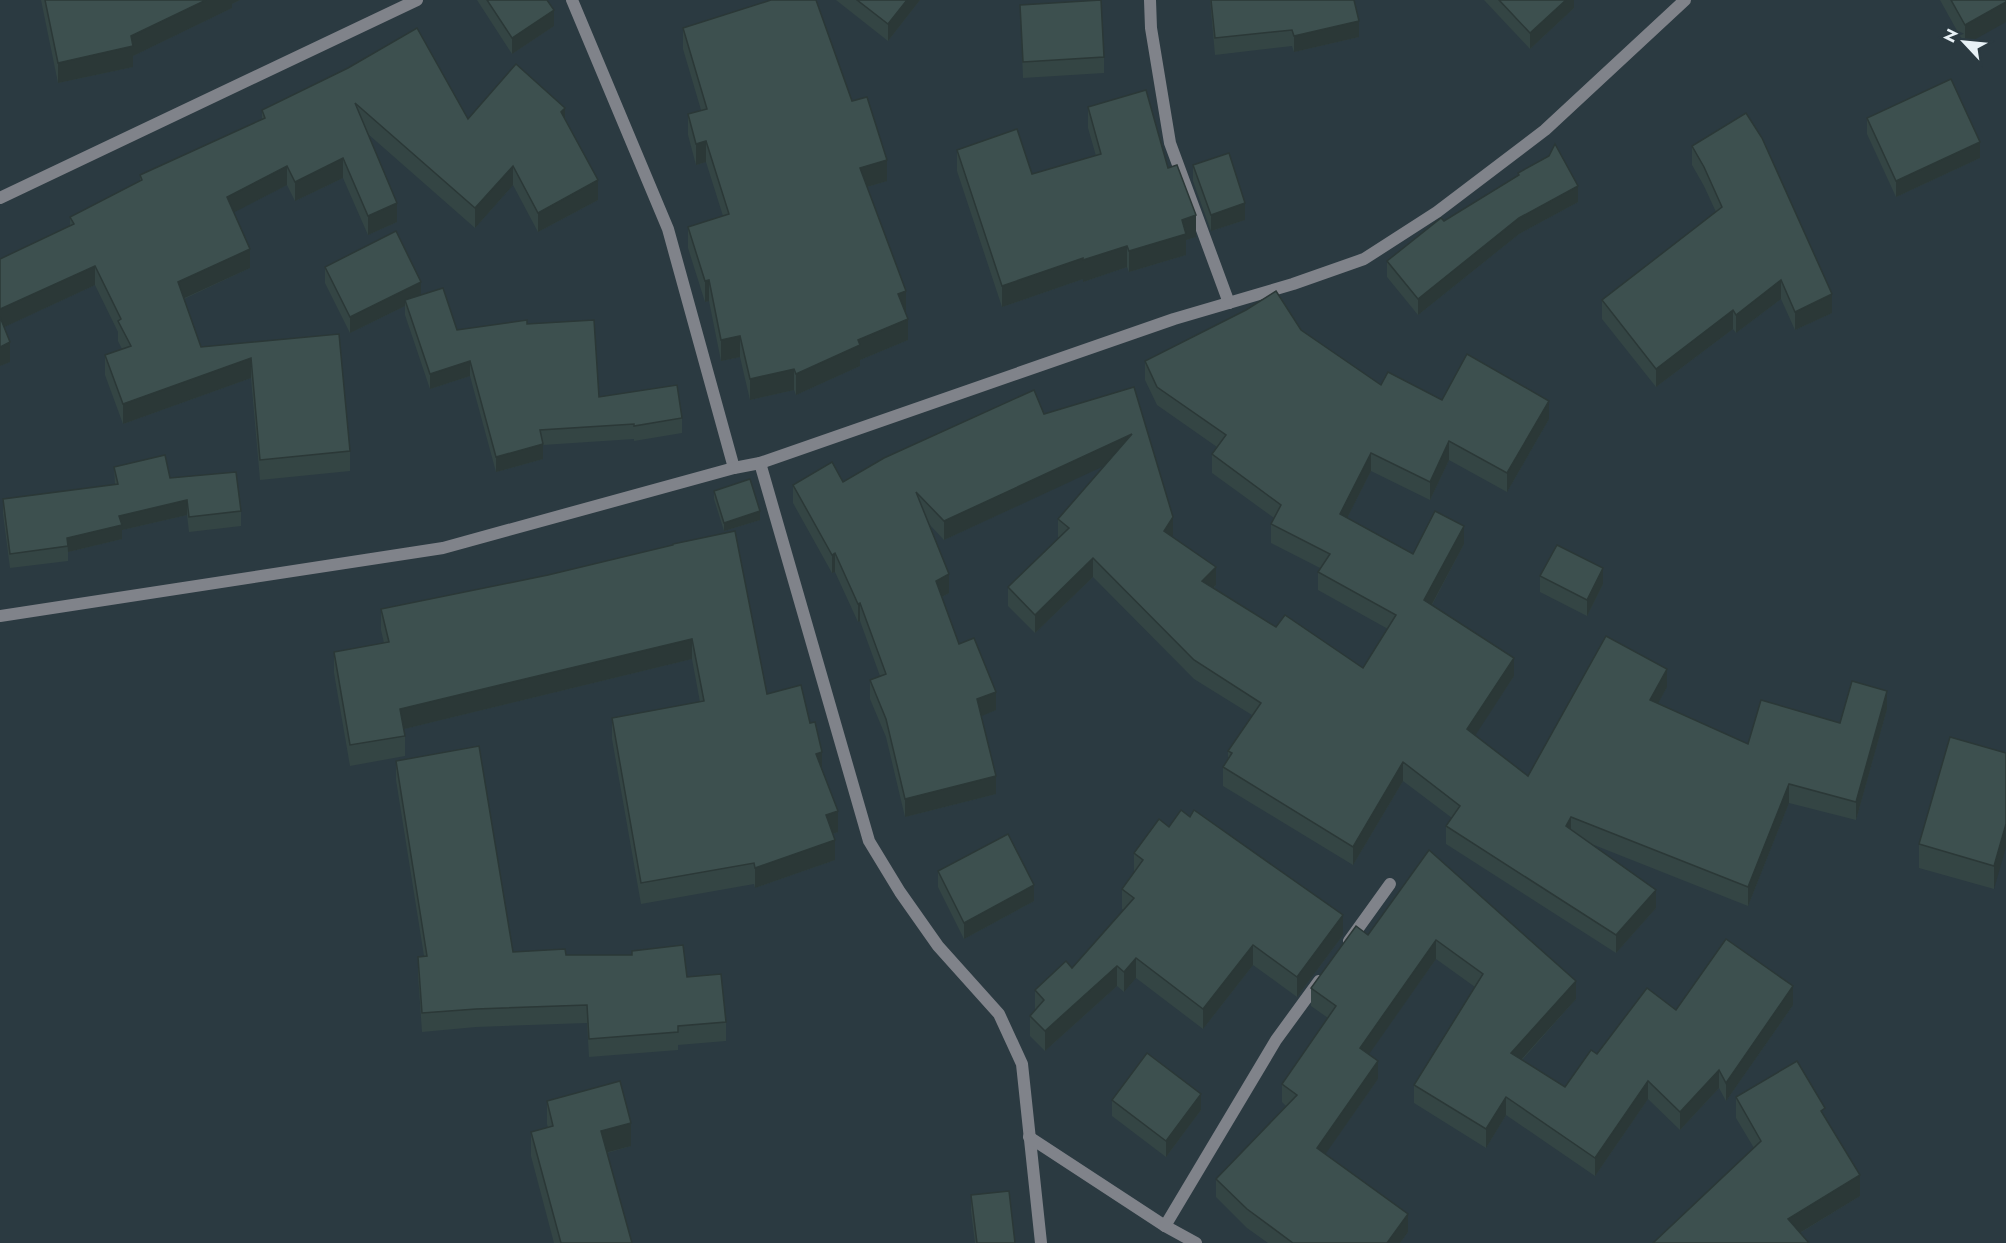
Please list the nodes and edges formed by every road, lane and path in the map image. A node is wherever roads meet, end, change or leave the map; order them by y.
1 (417, 0) edge
2 (572, 0) edge
3 (1149, 0) edge
4 (1685, 0) edge
5 (0, 198) edge
6 (1229, 303) junction
7 (759, 463) junction
8 (734, 468) junction
9 (0, 616) edge
10 (1390, 884) dead end
11 (1343, 948) edge
12 (1330, 967) edge
13 (1029, 1137) junction
14 (1164, 1226) junction
15 (1041, 1243) edge
16 (1196, 1243) edge

1 - 5 street
2 - 8 street
3 - 6 street
4 - 6 street
6 - 7 street
7 - 8 street
7 - 13 street
8 - 9 street
10 - 11 street
12 - 14 street
13 - 14 street
13 - 15 street
14 - 16 street

